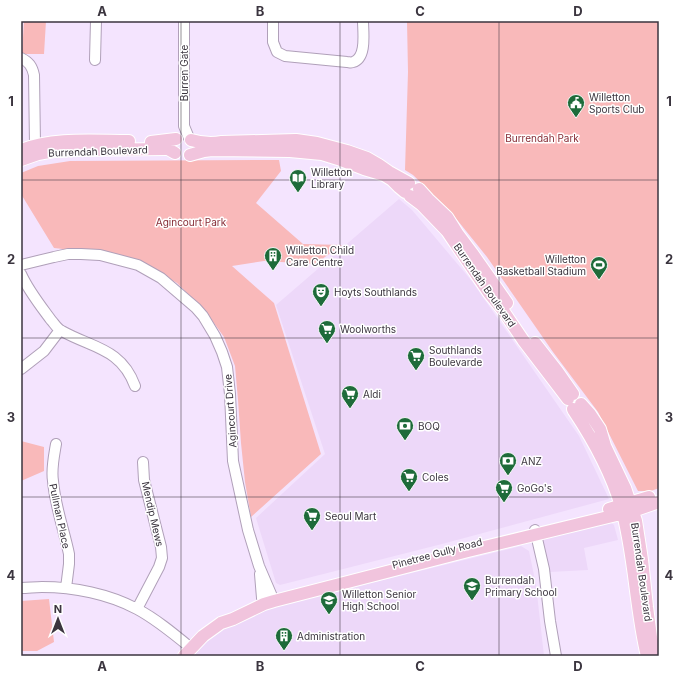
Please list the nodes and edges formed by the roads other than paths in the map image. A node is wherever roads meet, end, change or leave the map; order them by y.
1 (96, 21) edge
2 (184, 21) edge
3 (273, 21) edge
4 (363, 21) edge
5 (21, 58) edge
6 (95, 60) dead end
7 (184, 139) junction
8 (21, 150) edge
9 (36, 150) junction
10 (175, 153) junction
11 (190, 155) junction
12 (21, 160) edge
13 (411, 190) junction
14 (21, 265) edge
15 (21, 274) edge
16 (60, 330) junction
17 (21, 369) edge
18 (134, 386) dead end
19 (56, 444) dead end
20 (143, 462) dead end
21 (659, 494) edge
22 (659, 502) edge
23 (627, 508) junction
24 (536, 532) junction
25 (21, 588) edge
26 (66, 588) junction
27 (268, 599) junction
28 (137, 609) junction
29 (187, 652) edge
30 (556, 656) edge
31 (647, 656) edge
32 (656, 656) edge

1 - 6 street
2 - 7 street, Burren Gate
3 - 4 street
5 - 9 street
7 - 9 main road, Burrendah Boulevard
7 - 10 main road
7 - 11 main road
7 - 13 main road, Burrendah Boulevard
8 - 9 main road, Burrendah Boulevard
9 - 10 main road, Burrendah Boulevard
9 - 12 main road, Burrendah Boulevard
10 - 11 main road
11 - 13 main road, Burrendah Boulevard
13 - 23 main road, Burrendah Boulevard
14 - 27 street, Agincourt Drive
15 - 16 street
16 - 17 street
16 - 18 street
19 - 26 street, Pullman Place
20 - 28 street, Mendip Mews
21 - 23 main road, Pinetree Gully Road
22 - 23 main road, Pinetree Gully Road
23 - 24 main road, Pinetree Gully Road
23 - 27 main road, Pinetree Gully Road
23 - 31 main road, Burrendah Boulevard
23 - 32 main road, Burrendah Boulevard
24 - 27 main road, Pinetree Gully Road
24 - 30 street
25 - 26 street
26 - 28 street
27 - 29 main road, Pinetree Gully Road
28 - 29 street

